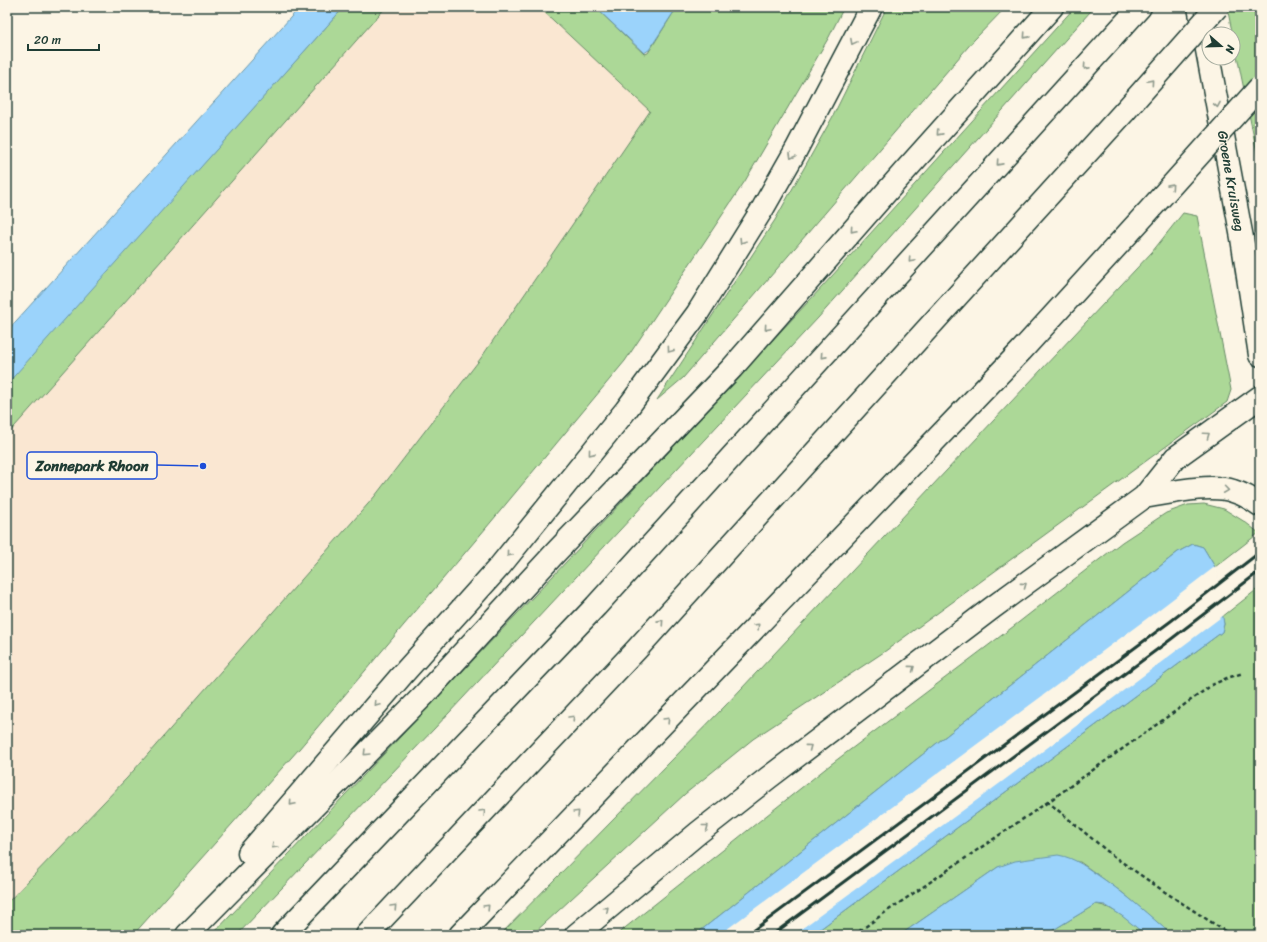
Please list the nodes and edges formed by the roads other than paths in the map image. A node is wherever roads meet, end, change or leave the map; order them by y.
1 (871, 7) edge
2 (1052, 7) edge
3 (1140, 7) edge
4 (1198, 7) edge
5 (1217, 7) edge
6 (1260, 87) edge
7 (1242, 238) junction
8 (1260, 280) edge
9 (1260, 356) edge
10 (1260, 397) edge
11 (1144, 497) junction
12 (1260, 505) edge
13 (178, 935) edge
14 (187, 935) edge
15 (282, 935) edge
16 (367, 935) edge
17 (460, 935) edge
18 (576, 935) edge

1 -> 13 main road
2 -> 14 main road
3 -> 15 main road
4 -> 7 main road, Groene Kruisweg
16 -> 5 main road, bridge
17 -> 6 main road, bridge
7 - 8 main road
7 - 9 main road, Groene Kruisweg
11 -> 10 main road
11 -> 12 main road
18 -> 11 main road

